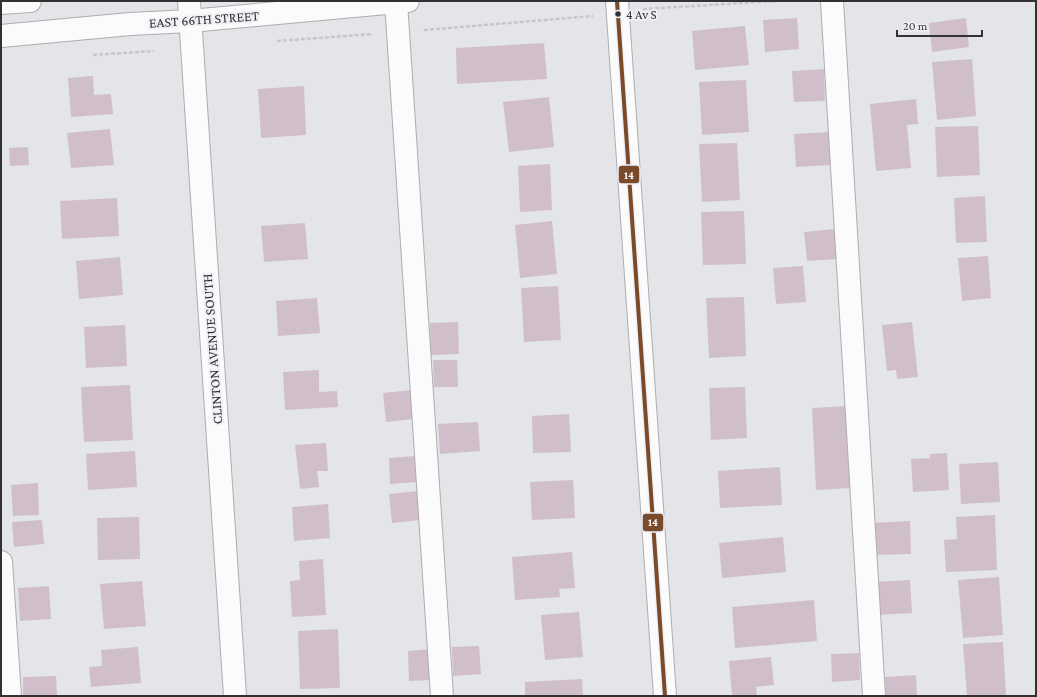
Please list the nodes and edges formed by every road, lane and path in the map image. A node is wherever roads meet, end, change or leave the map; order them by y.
1 (30, 1) edge
2 (402, 1) edge
3 (617, 1) edge
4 (832, 1) edge
5 (1, 3) edge
6 (189, 11) edge
7 (1, 36) edge
8 (1, 562) edge
9 (10, 696) edge
10 (235, 696) edge
11 (442, 696) edge
12 (665, 696) edge
13 (874, 696) edge

1 - 5 street
2 - 6 street, EAST 66TH STREET
2 - 11 street
3 - 12 street
4 - 13 street
6 - 7 street, EAST 66TH STREET
6 - 10 street, CLINTON AVENUE SOUTH
8 - 9 street

